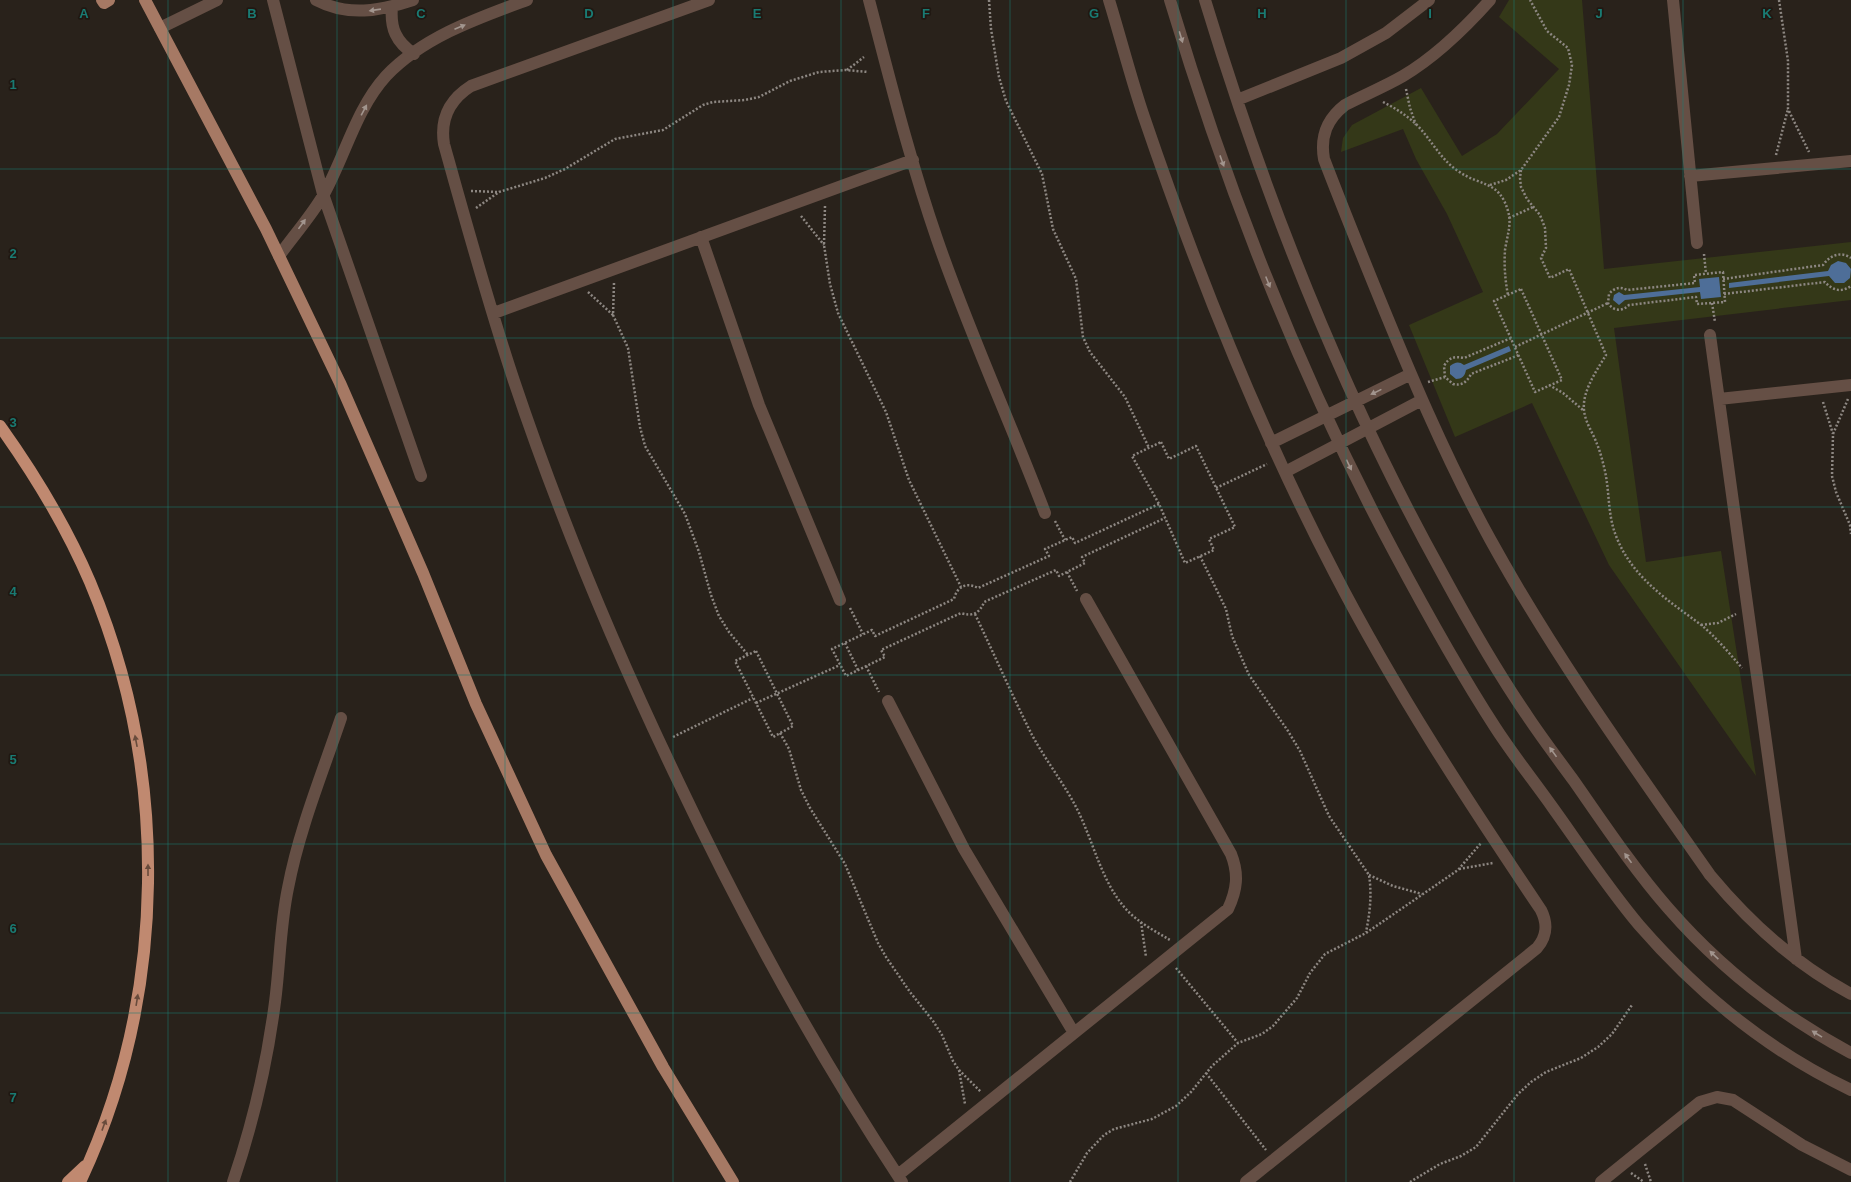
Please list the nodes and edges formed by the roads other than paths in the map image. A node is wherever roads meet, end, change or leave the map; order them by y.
1 (102, 0) edge
2 (109, 0) edge
3 (145, 0) edge
4 (217, 0) edge
5 (273, 0) edge
6 (316, 0) edge
7 (413, 0) edge
8 (527, 0) edge
9 (710, 0) edge
10 (869, 0) edge
11 (1109, 0) edge
12 (1170, 0) edge
13 (1205, 0) edge
14 (1429, 0) edge
15 (1490, 0) edge
16 (1673, 0) edge
17 (392, 7) junction
18 (160, 28) junction
19 (414, 54) junction
20 (1237, 100) junction
21 (913, 160) junction
22 (1851, 161) edge
23 (1690, 176) junction
24 (323, 194) junction
25 (701, 237) junction
26 (1697, 243) dead end
27 (280, 256) junction
28 (494, 313) junction
29 (1710, 335) dead end
30 (1411, 374) junction
31 (1851, 385) edge
32 (1422, 400) junction
33 (1719, 400) junction
34 (1355, 402) junction
35 (1326, 416) junction
36 (0, 426) edge
37 (1367, 429) junction
38 (1271, 443) junction
39 (1339, 444) junction
40 (1285, 472) junction
41 (421, 476) dead end
42 (1045, 513) dead end
43 (1086, 599) dead end
44 (840, 600) dead end
45 (890, 704) road end
46 (341, 718) dead end
47 (1796, 959) junction
48 (1851, 994) edge
49 (1074, 1033) junction
50 (1851, 1053) edge
51 (1851, 1090) edge
52 (90, 1161) junction
53 (1851, 1170) edge
54 (900, 1179) edge
55 (68, 1182) edge
56 (80, 1182) edge
57 (233, 1182) edge
58 (733, 1182) edge
59 (1246, 1182) edge
60 (1601, 1182) edge

1 - 2 main road
3 - 18 main road
4 - 18 street
5 - 24 street
17 -> 6 street
7 - 17 street
19 -> 8 street
9 - 28 street
10 - 21 street
11 - 38 street
12 -> 35 street
13 - 20 street
14 - 20 street
15 - 30 street
16 - 23 street
17 - 19 street
18 - 27 main road
24 -> 19 street
20 - 34 street
21 - 25 street
21 - 42 street
22 - 23 street
23 - 26 street
27 -> 24 street
24 - 41 street
25 - 28 street
25 - 44 street
27 - 58 main road
28 - 54 street
29 - 33 street
30 - 32 street
30 -> 34 street
31 - 33 street
32 - 37 street
32 - 47 street
33 - 47 street
34 - 35 street
34 - 37 street
35 - 38 street
35 - 39 street
52 -> 36 highway
37 - 39 street
50 -> 37 street
38 - 40 street
39 - 40 street
39 -> 51 street
40 - 59 street
43 - 49 street
45 - 49 street
46 - 57 street
47 - 48 street
49 - 54 street
52 - 55 highway
52 - 56 highway
53 - 60 street

